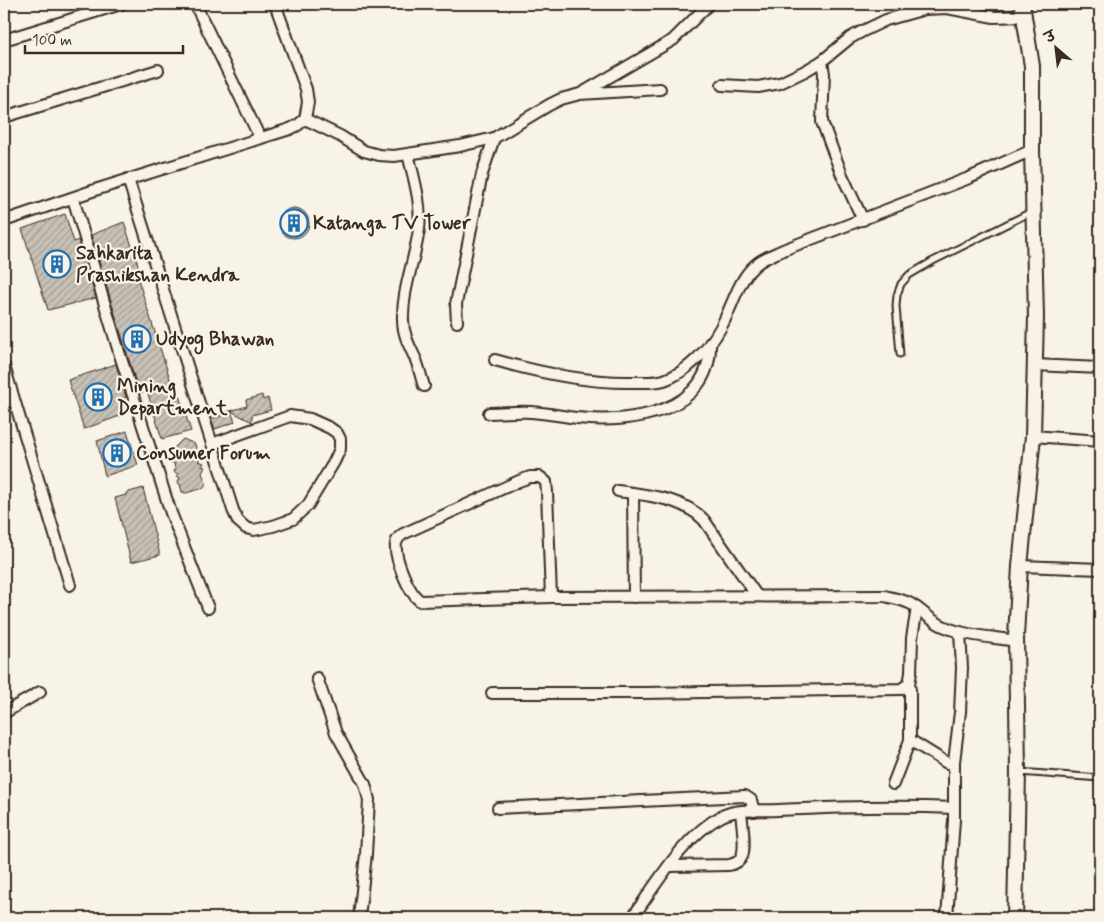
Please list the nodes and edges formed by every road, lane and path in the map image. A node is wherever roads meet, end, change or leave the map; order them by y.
1 (121, 4) edge
2 (195, 4) edge
3 (274, 4) edge
4 (709, 4) edge
5 (1023, 10) edge
6 (4, 40) edge
7 (822, 62) junction
8 (158, 70) dead end
9 (722, 85) dead end
10 (660, 89) dead end
11 (580, 94) junction
12 (4, 117) edge
13 (305, 119) junction
14 (260, 138) junction
15 (494, 138) junction
16 (1032, 150) junction
17 (408, 154) junction
18 (128, 179) junction
19 (73, 198) junction
20 (1033, 211) junction
21 (862, 220) junction
22 (4, 222) edge
23 (457, 322) dead end
24 (710, 343) junction
25 (900, 354) dead end
26 (495, 360) dead end
27 (1034, 365) junction
28 (4, 366) edge
29 (1100, 368) edge
30 (424, 386) dead end
31 (489, 413) dead end
32 (1033, 436) junction
33 (1100, 442) edge
34 (212, 444) junction
35 (618, 491) dead end
36 (633, 493) junction
37 (1020, 566) junction
38 (1100, 570) edge
39 (70, 584) dead end
40 (551, 596) junction
41 (757, 596) junction
42 (634, 597) junction
43 (208, 608) dead end
44 (917, 608) junction
45 (960, 632) junction
46 (1016, 641) junction
47 (317, 678) dead end
48 (910, 689) dead end
49 (40, 692) dead end
50 (492, 693) dead end
51 (4, 712) edge
52 (910, 740) junction
53 (954, 762) junction
54 (1018, 772) junction
55 (1100, 778) edge
56 (893, 784) dead end
57 (498, 808) dead end
58 (954, 808) junction
59 (754, 811) junction
60 (741, 812) junction
61 (670, 866) junction
62 (359, 918) edge
63 (632, 918) edge
64 (948, 918) edge
65 (1015, 918) edge

1 - 6 street
2 - 14 street
3 - 13 street
4 - 11 street
5 - 7 street
5 - 16 street
7 - 9 street
7 - 21 street
8 - 12 street
10 - 11 street
11 - 15 street
13 - 14 street
13 - 17 street
14 - 18 street
15 - 17 street
15 - 23 street
16 - 20 street
16 - 21 street
17 - 30 street
18 - 19 street
18 - 34 street
19 - 22 street
19 - 43 street
20 - 25 lane
20 - 27 street
21 - 24 street
24 - 26 street
24 - 31 street
27 - 29 street
27 - 32 street
28 - 39 street
32 - 33 street
32 - 37 street
34 - 34 street
35 - 36 street
36 - 41 street
36 - 42 street
37 - 38 street
37 - 46 street
40 - 40 street
40 - 42 street
41 - 42 street
41 - 44 street
44 - 45 street
44 - 50 street
45 - 46 street
45 - 53 street
46 - 54 street
47 - 62 street
48 - 52 street
49 - 51 street
52 - 53 street
52 - 56 street
53 - 58 street
54 - 55 lane
54 - 65 street
57 - 59 street
58 - 59 street
58 - 64 street
59 - 60 street
60 - 61 street
60 - 61 street
61 - 63 street

